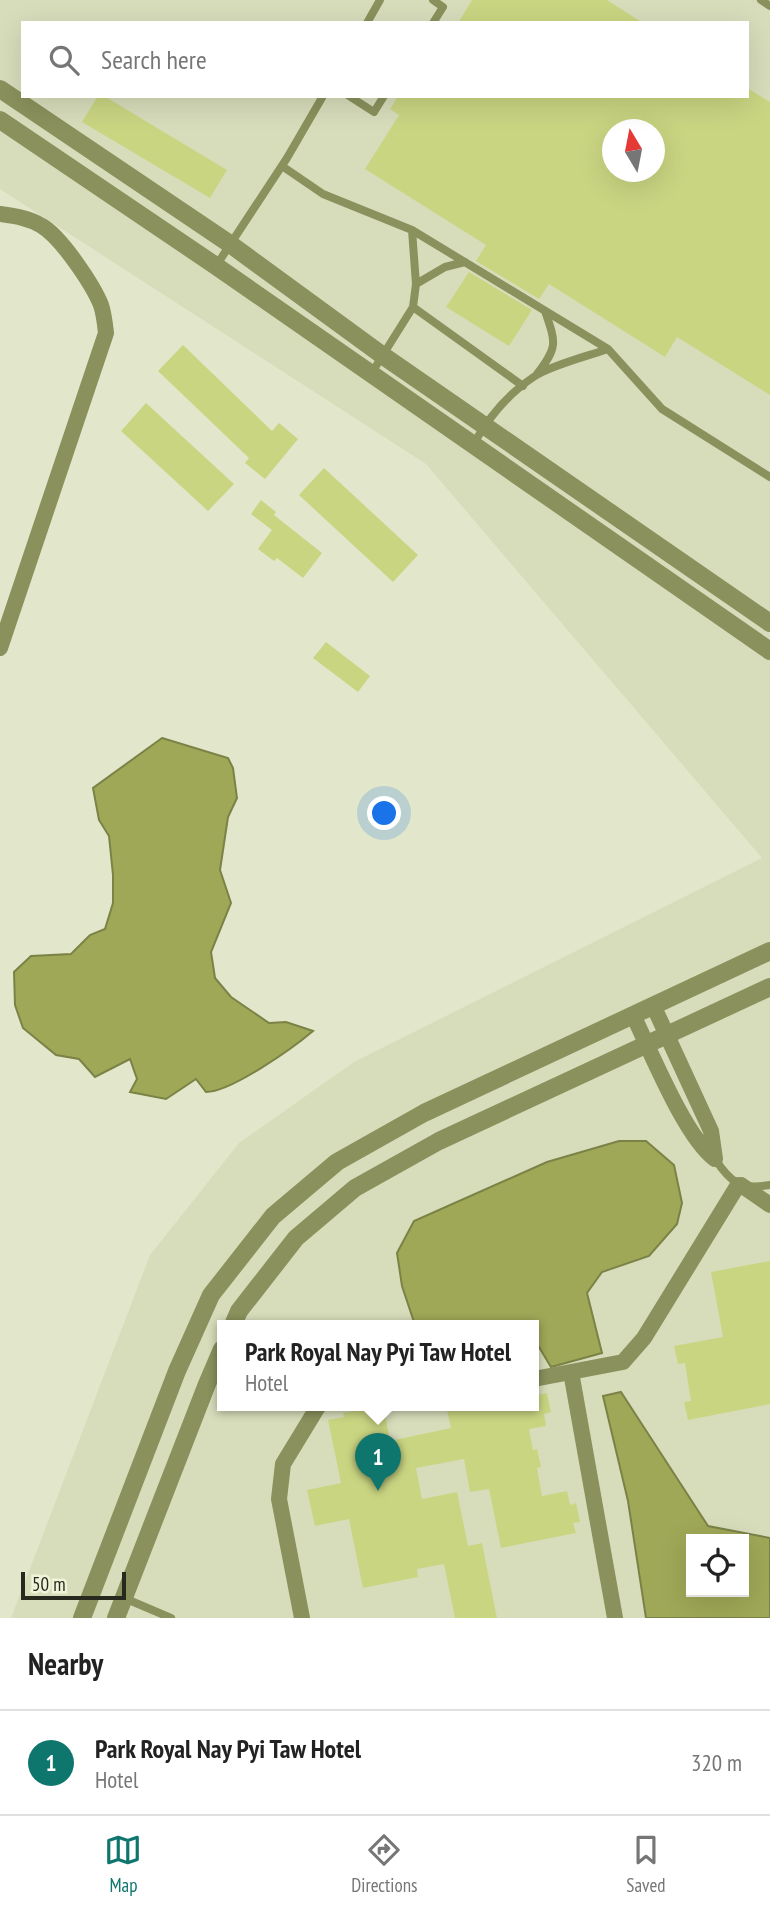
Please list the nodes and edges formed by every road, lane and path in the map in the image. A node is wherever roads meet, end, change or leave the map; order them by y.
1 (380, 0) edge
2 (433, 0) edge
3 (761, 0) edge
4 (770, 6) edge
5 (368, 21) edge
6 (434, 21) edge
7 (0, 89) edge
8 (322, 98) edge
9 (352, 98) edge
10 (383, 98) edge
11 (0, 120) edge
12 (282, 166) junction
13 (0, 214) edge
14 (412, 230) junction
15 (230, 244) junction
16 (466, 262) junction
17 (216, 266) junction
18 (415, 284) junction
19 (413, 307) junction
20 (545, 311) junction
21 (608, 349) junction
22 (382, 355) junction
23 (371, 374) junction
24 (537, 374) junction
25 (523, 386) junction
26 (484, 425) junction
27 (473, 445) junction
28 (770, 477) edge
29 (770, 623) edge
30 (0, 648) edge
31 (770, 651) edge
32 (770, 951) edge
33 (770, 987) edge
34 (653, 1006) junction
35 (633, 1015) junction
36 (667, 1035) junction
37 (648, 1044) junction
38 (715, 1159) junction
39 (739, 1185) junction
40 (770, 1185) edge
41 (770, 1205) edge
42 (235, 1320) edge
43 (217, 1361) edge
44 (571, 1372) junction
45 (539, 1378) edge
46 (315, 1411) edge
47 (124, 1598) junction
48 (82, 1618) edge
49 (116, 1618) edge
50 (171, 1618) edge
51 (302, 1618) edge
52 (615, 1618) edge

1 - 5 lane
2 - 6 lane
3 - 4 lane
7 - 15 street
8 - 12 lane
9 - 10 lane
11 - 17 street
12 - 14 lane
12 - 15 lane
13 - 30 street
14 - 16 lane
14 - 18 lane
15 - 17 lane
15 - 22 street
16 - 18 lane
16 - 20 lane
17 - 23 street
18 - 19 lane
19 - 22 lane
19 - 25 lane
20 - 21 lane
20 - 24 lane
21 - 24 lane
21 - 28 lane
22 - 23 lane
22 - 26 street
23 - 27 street
24 - 25 lane
25 - 26 lane
26 - 27 lane
26 - 29 street
27 - 31 street
32 - 34 street
33 - 36 street
34 - 35 street
34 - 36 street
35 - 37 street
35 - 48 street
36 - 37 street
36 - 38 street
37 - 38 street
37 - 42 street
38 - 39 lane
39 - 40 lane
39 - 41 street
39 - 44 street
43 - 47 street
44 - 45 street
44 - 52 street
46 - 51 street
47 - 49 street
47 - 50 lane

